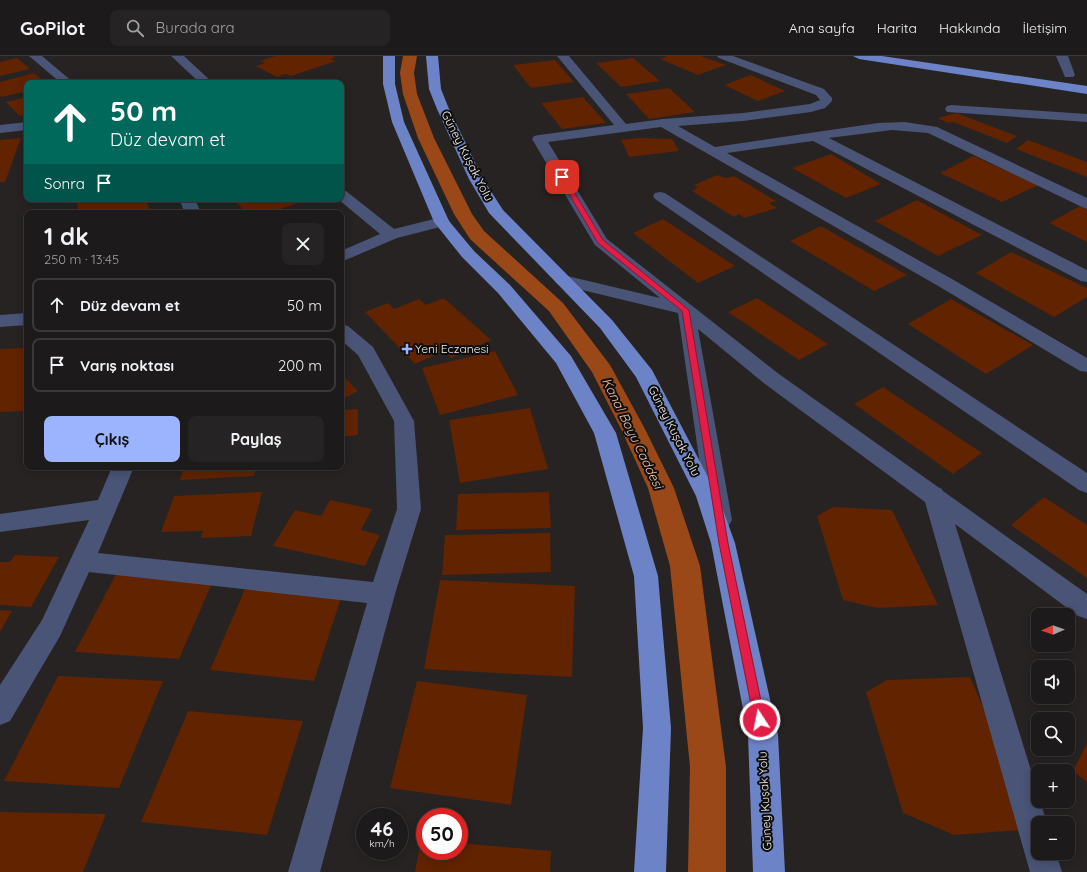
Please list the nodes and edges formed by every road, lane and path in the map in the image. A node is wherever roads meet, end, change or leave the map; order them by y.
1 (35, 56) edge
2 (177, 56) edge
3 (389, 56) edge
4 (432, 56) edge
5 (563, 56) edge
6 (723, 56) edge
7 (859, 56) edge
8 (925, 56) edge
9 (1062, 56) edge
10 (1040, 72) dead end
11 (1055, 73) dead end
12 (1069, 75) junction
13 (1081, 77) dead end
14 (64, 80) edge
15 (204, 80) edge
16 (1087, 90) edge
17 (951, 110) dead end
18 (1087, 118) edge
19 (663, 123) junction
20 (24, 126) edge
21 (623, 128) junction
22 (0, 129) edge
23 (814, 136) junction
24 (713, 151) junction
25 (344, 196) edge
26 (660, 196) dead end
27 (1087, 204) edge
28 (442, 222) junction
29 (391, 235) junction
30 (344, 257) edge
31 (1087, 278) edge
32 (563, 280) junction
33 (686, 310) junction
34 (24, 319) edge
35 (0, 321) edge
36 (344, 333) edge
37 (1087, 366) edge
38 (123, 470) edge
39 (1087, 484) edge
40 (934, 495) junction
41 (106, 508) junction
42 (0, 522) edge
43 (724, 543) junction
44 (82, 561) junction
45 (382, 594) junction
46 (1087, 608) edge
47 (0, 711) edge
48 (1031, 821) edge
49 (1042, 860) edge
50 (304, 872) edge
51 (650, 872) edge
52 (769, 872) edge
53 (1046, 872) edge

1 - 14 street
2 - 15 street
3 - 28 main road
4 - 32 main road, Güney Kuşak Yolu
5 - 21 street
6 - 19 street
7 - 16 main road
8 - 10 main road
9 - 12 street
11 - 12 main road
12 - 13 main road
17 - 18 street
19 - 21 street
19 - 24 street
20 - 22 street
21 - 33 street
23 - 24 street
23 - 27 street
23 - 31 street
24 - 37 street
25 - 29 street
26 - 39 street
28 - 29 street
28 - 51 main road
29 - 30 street
32 - 33 street
32 - 43 main road, Güney Kuşak Yolu
33 - 40 street
33 - 43 street
34 - 35 street
36 - 45 street
38 - 41 street
40 - 46 street
40 - 48 street
41 - 42 street
41 - 44 street
43 - 52 main road, Güney Kuşak Yolu
44 - 45 street
44 - 47 street
45 - 50 street
49 - 53 street

